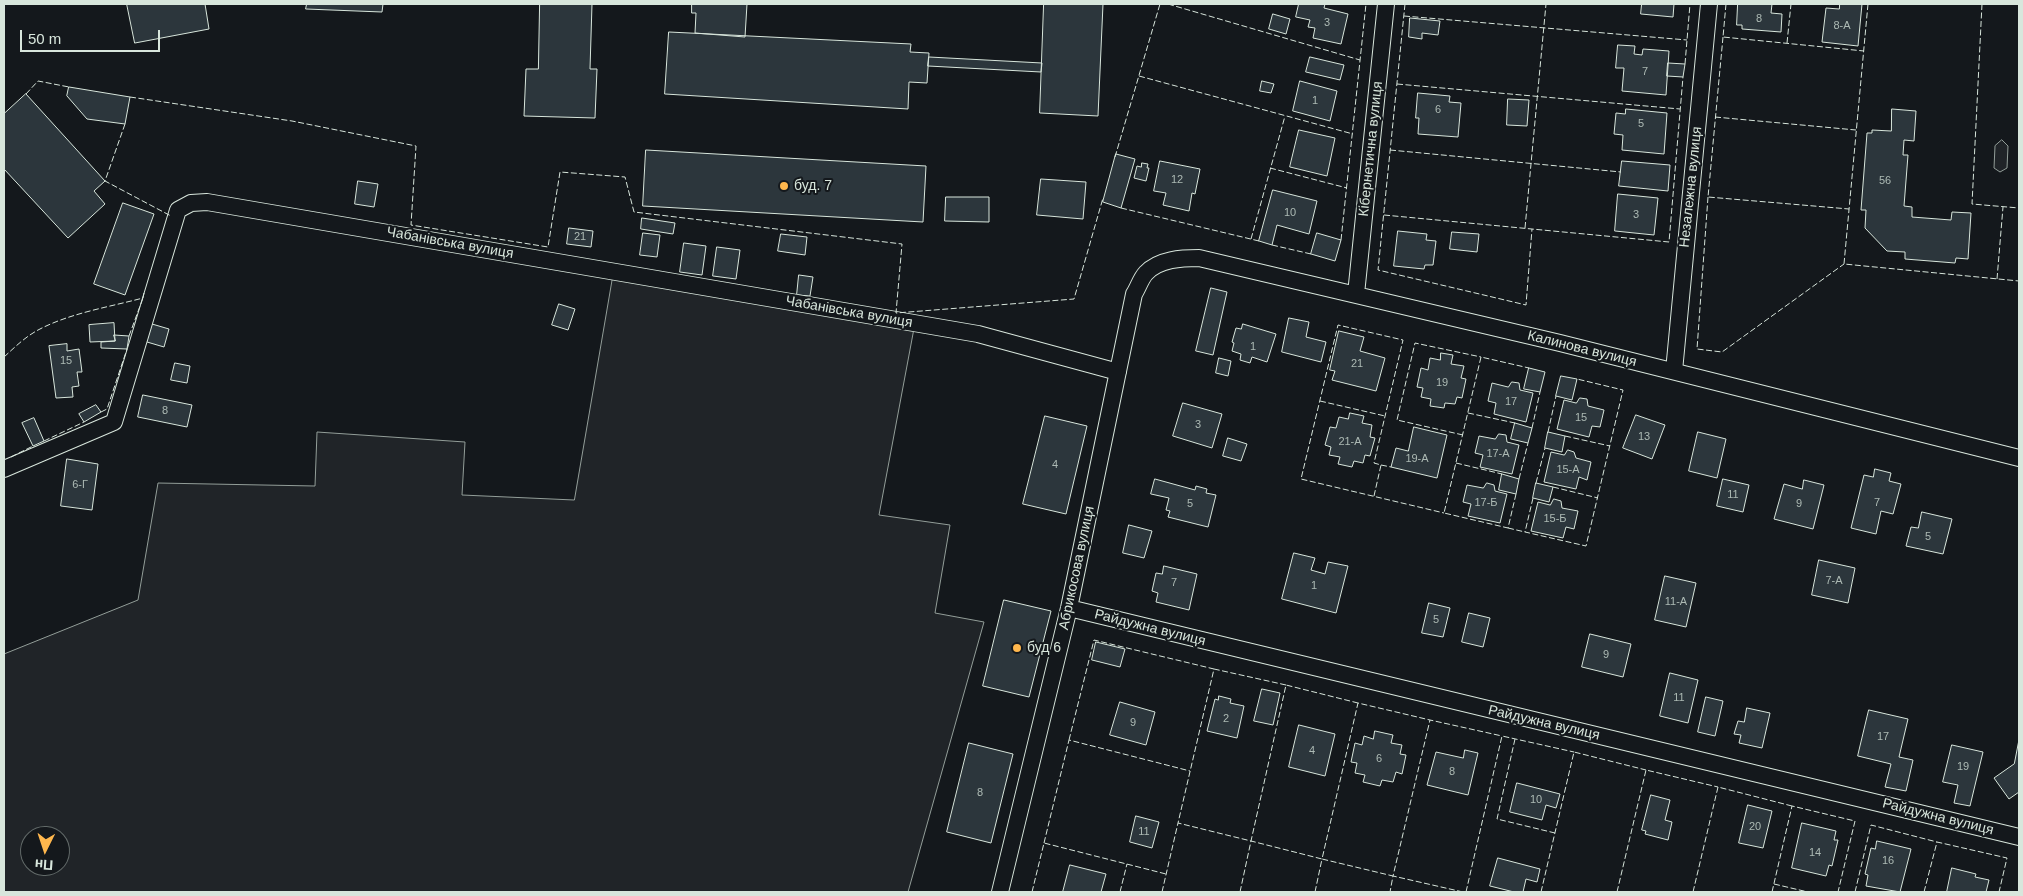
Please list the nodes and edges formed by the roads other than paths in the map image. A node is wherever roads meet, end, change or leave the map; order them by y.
1 (1386, 4) edge
2 (1709, 4) edge
3 (1146, 273) joint
4 (1356, 294) junction
5 (1674, 371) junction
6 (1118, 372) junction
7 (2019, 458) edge
8 (4, 469) edge
9 (1069, 608) junction
10 (2019, 837) edge
11 (1000, 892) edge

1 - 4 street, Кібернетична вулиця
2 - 5 street, Незалежна вулиця
3 - 4 street, Калинова вулиця
3 - 6 street, Абрикосова вулиця
4 - 5 street, Калинова вулиця
5 - 7 street, Калинова вулиця
6 - 8 street, Чабанівська вулиця
6 - 9 street, Абрикосова вулиця
9 - 10 street, Райдужна вулиця
9 - 11 street, Абрикосова вулиця

